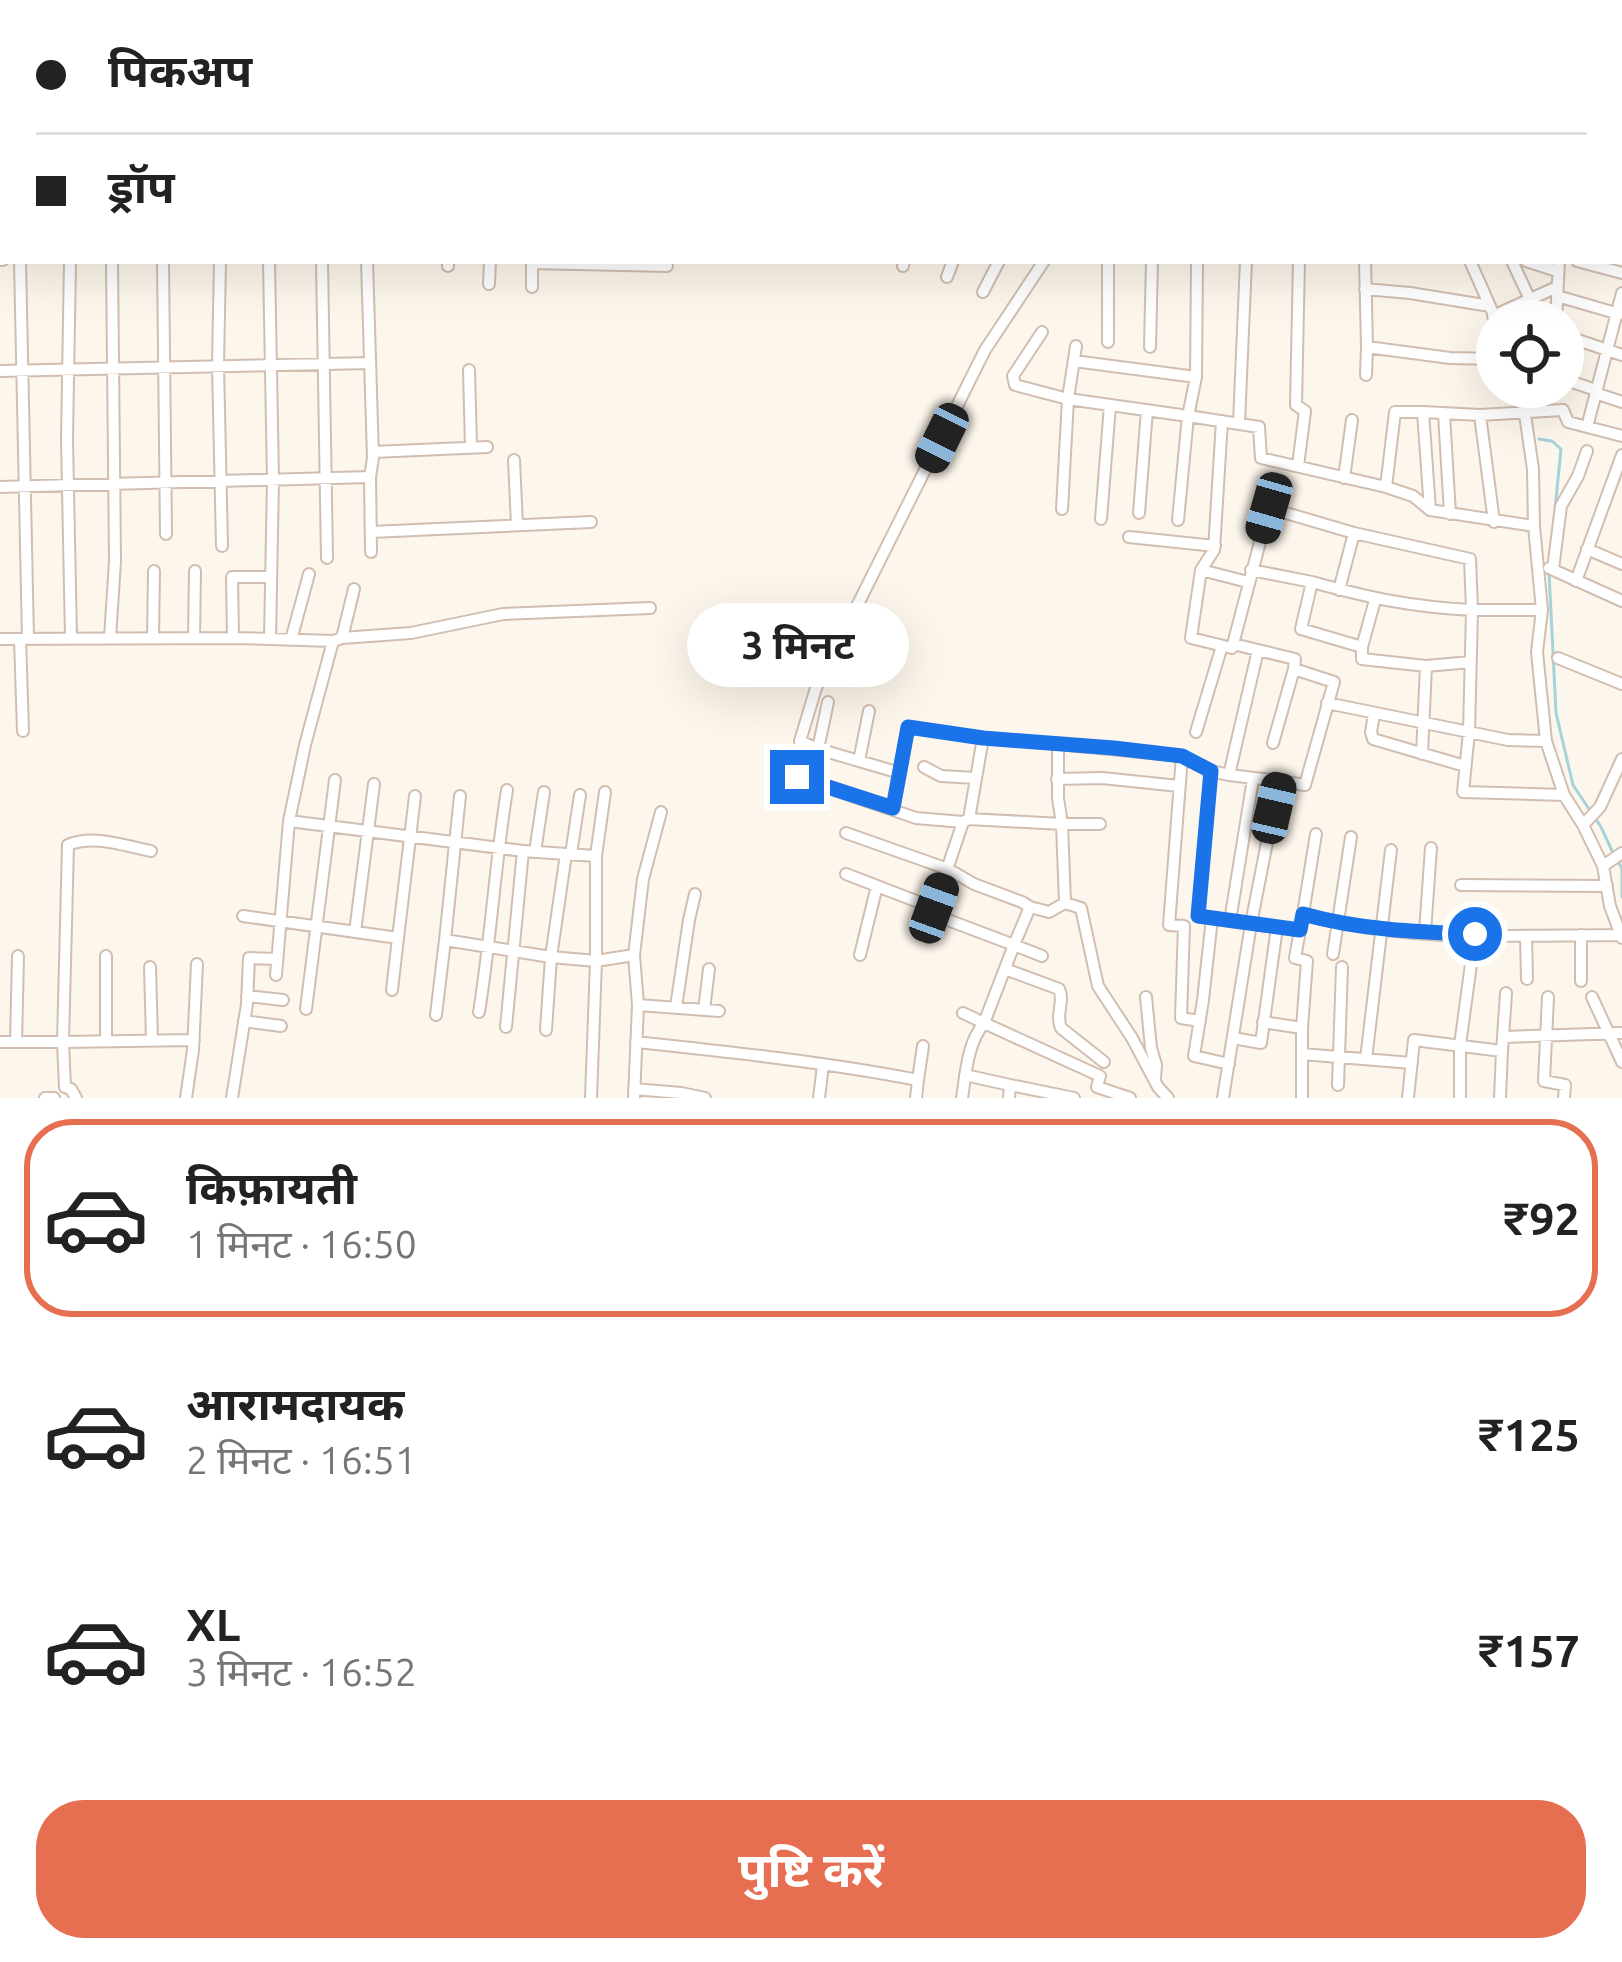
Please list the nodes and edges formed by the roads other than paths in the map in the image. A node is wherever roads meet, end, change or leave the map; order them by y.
1 (1436, 0) edge
2 (1466, 0) edge
3 (20, 264) edge
4 (70, 264) edge
5 (112, 264) edge
6 (163, 264) edge
7 (220, 264) edge
8 (269, 264) edge
9 (322, 264) edge
10 (367, 264) edge
11 (490, 264) edge
12 (532, 264) edge
13 (600, 264) edge
14 (952, 264) edge
15 (997, 264) edge
16 (1042, 264) edge
17 (1108, 264) edge
18 (1152, 264) edge
19 (1197, 264) edge
20 (1246, 264) edge
21 (1299, 264) edge
22 (1365, 264) edge
23 (1471, 264) edge
24 (1514, 264) edge
25 (667, 266) dead end
26 (1558, 266) edge
27 (947, 277) dead end
28 (489, 284) dead end
29 (532, 287) dead end
30 (1365, 289) junction
31 (983, 292) dead end
32 (1557, 292) junction
33 (1622, 293) edge
34 (1531, 298) junction
35 (1487, 300) edge
36 (1527, 300) edge
37 (1557, 300) edge
38 (1476, 310) edge
39 (1619, 314) edge
40 (1042, 332) dead end
41 (1108, 342) dead end
42 (1584, 342) edge
43 (1076, 346) dead end
44 (1150, 346) dead end
45 (1367, 347) junction
46 (1606, 349) junction
47 (1622, 355) edge
48 (1476, 359) edge
49 (1074, 361) junction
50 (323, 362) junction
51 (370, 363) junction
52 (270, 364) junction
53 (218, 365) junction
54 (166, 366) junction
55 (112, 368) junction
56 (68, 369) junction
57 (0, 370) edge
58 (20, 370) junction
59 (470, 370) dead end
60 (1366, 375) dead end
61 (1196, 376) junction
62 (1584, 387) edge
63 (1596, 391) junction
64 (1068, 400) junction
65 (1622, 402) edge
66 (1110, 405) junction
67 (1526, 408) edge
68 (1147, 410) junction
69 (1424, 412) junction
70 (1527, 413) junction
71 (1444, 414) junction
72 (1480, 415) junction
73 (1188, 416) junction
74 (1352, 420) dead end
75 (1222, 421) junction
76 (1240, 424) junction
77 (1586, 427) junction
78 (1622, 436) edge
79 (471, 447) junction
80 (488, 447) dead end
81 (1587, 451) dead end
82 (373, 452) junction
83 (1622, 455) edge
84 (514, 460) dead end
85 (1298, 466) junction
86 (370, 477) junction
87 (324, 478) junction
88 (1344, 478) junction
89 (273, 480) junction
90 (219, 482) junction
91 (116, 484) junction
92 (166, 484) junction
93 (68, 485) junction
94 (24, 486) junction
95 (0, 487) edge
96 (1386, 487) junction
97 (1063, 509) dead end
98 (1430, 510) junction
99 (1139, 513) dead end
100 (1450, 514) junction
101 (1101, 519) dead end
102 (1178, 520) dead end
103 (591, 522) dead end
104 (1494, 522) junction
105 (517, 525) junction
106 (1534, 526) junction
107 (371, 532) junction
108 (1354, 533) junction
109 (166, 534) dead end
110 (1129, 537) dead end
111 (222, 546) dead end
112 (1215, 546) junction
113 (1587, 549) junction
114 (371, 552) dead end
115 (327, 558) dead end
116 (1622, 563) edge
117 (1538, 567) junction
118 (1553, 569) junction
119 (1201, 570) junction
120 (195, 571) dead end
121 (154, 572) dead end
122 (309, 574) dead end
123 (1250, 576) junction
124 (272, 577) junction
125 (1576, 581) junction
126 (1312, 582) junction
127 (354, 589) dead end
128 (1339, 590) junction
129 (1375, 600) junction
130 (1622, 602) edge
131 (650, 608) dead end
132 (1472, 610) junction
133 (1542, 610) junction
134 (1301, 629) junction
135 (71, 638) junction
136 (110, 638) junction
137 (153, 638) junction
138 (194, 638) junction
139 (233, 638) junction
140 (0, 639) edge
141 (24, 639) junction
142 (270, 639) junction
143 (291, 640) junction
144 (337, 640) junction
145 (1227, 645) junction
146 (1362, 647) junction
147 (1258, 650) junction
148 (1558, 658) dead end
149 (1471, 662) junction
150 (1295, 664) junction
151 (1426, 666) junction
152 (1622, 684) edge
153 (828, 702) dead end
154 (1327, 703) junction
155 (868, 711) dead end
156 (1374, 714) junction
157 (1424, 723) junction
158 (23, 731) dead end
159 (1196, 732) dead end
160 (1469, 732) junction
161 (983, 738) junction
162 (1546, 741) junction
163 (1273, 743) dead end
164 (1058, 744) junction
165 (818, 749) junction
166 (1422, 754) junction
167 (1182, 756) junction
168 (1622, 759) edge
169 (859, 761) junction
170 (1465, 766) junction
171 (924, 767) dead end
172 (1211, 771) junction
173 (900, 773) junction
174 (1228, 776) junction
175 (797, 777) dead end
176 (976, 778) junction
177 (1058, 779) junction
178 (1253, 779) junction
179 (335, 780) dead end
180 (1280, 782) junction
181 (374, 784) dead end
182 (1179, 786) junction
183 (507, 790) dead end
184 (544, 792) dead end
185 (605, 792) dead end
186 (580, 795) dead end
187 (1564, 795) junction
188 (415, 796) dead end
189 (460, 796) dead end
190 (893, 808) junction
191 (662, 812) dead end
192 (966, 820) junction
193 (289, 821) junction
194 (1587, 822) junction
195 (1062, 824) junction
196 (1100, 824) dead end
197 (328, 826) junction
198 (367, 830) junction
199 (846, 833) dead end
200 (1316, 834) dead end
201 (410, 835) junction
202 (1352, 837) dead end
203 (455, 841) junction
204 (498, 847) junction
205 (1431, 848) dead end
206 (1391, 850) dead end
207 (151, 851) dead end
208 (529, 851) junction
209 (568, 854) junction
210 (596, 856) junction
211 (1612, 860) edge
212 (948, 869) junction
213 (846, 874) dead end
214 (1462, 885) dead end
215 (877, 886) junction
216 (1607, 886) junction
217 (695, 894) dead end
218 (1065, 903) junction
219 (1030, 907) junction
220 (934, 908) junction
221 (1303, 914) junction
222 (243, 916) dead end
223 (1212, 918) junction
224 (281, 921) junction
225 (1230, 921) junction
226 (1251, 924) junction
227 (1340, 925) junction
228 (316, 927) junction
229 (1276, 927) junction
230 (1300, 930) junction
231 (1381, 930) junction
232 (355, 932) junction
233 (1425, 932) junction
234 (1475, 934) junction
235 (1581, 935) junction
236 (1526, 936) junction
237 (1621, 937) edge
238 (398, 938) junction
239 (445, 940) junction
240 (1014, 946) junction
241 (489, 947) junction
242 (514, 951) junction
243 (1333, 954) dead end
244 (634, 955) junction
245 (860, 955) dead end
246 (18, 956) dead end
247 (106, 956) dead end
248 (1042, 956) dead end
249 (550, 957) junction
250 (277, 959) junction
251 (596, 961) junction
252 (197, 964) dead end
253 (151, 967) dead end
254 (1342, 967) dead end
255 (709, 969) dead end
256 (1005, 969) junction
257 (275, 975) dead end
258 (1527, 979) dead end
259 (1581, 981) dead end
260 (392, 990) dead end
261 (1506, 993) dead end
262 (247, 996) junction
263 (1548, 997) dead end
264 (1592, 997) dead end
265 (1146, 998) dead end
266 (283, 1000) dead end
267 (638, 1005) junction
268 (676, 1007) junction
269 (306, 1010) dead end
270 (704, 1010) junction
271 (479, 1012) dead end
272 (719, 1012) dead end
273 (963, 1013) dead end
274 (436, 1015) dead end
275 (244, 1021) junction
276 (1200, 1022) junction
277 (1263, 1022) junction
278 (984, 1023) junction
279 (281, 1026) dead end
280 (506, 1027) dead end
281 (1302, 1028) junction
282 (546, 1030) dead end
283 (1622, 1033) edge
284 (1608, 1034) junction
285 (1545, 1036) junction
286 (1233, 1038) junction
287 (152, 1040) junction
288 (194, 1040) junction
289 (106, 1041) junction
290 (0, 1042) edge
291 (16, 1042) junction
292 (63, 1042) junction
293 (636, 1042) junction
294 (1503, 1044) junction
295 (1460, 1045) junction
296 (923, 1046) dead end
297 (1302, 1054) junction
298 (1339, 1056) junction
299 (1366, 1059) junction
300 (1104, 1062) dead end
301 (1622, 1062) edge
302 (1412, 1063) junction
303 (1228, 1064) junction
304 (823, 1065) junction
305 (965, 1076) junction
306 (918, 1080) junction
307 (1154, 1081) junction
308 (1338, 1085) dead end
309 (65, 1087) junction
310 (1010, 1092) edge
311 (1094, 1092) edge
312 (1224, 1092) edge
313 (634, 1094) edge
314 (1051, 1096) edge
315 (51, 1098) edge
316 (76, 1098) edge
317 (186, 1098) edge
318 (232, 1098) edge
319 (591, 1098) edge
320 (705, 1098) edge
321 (819, 1098) edge
322 (916, 1098) edge
323 (962, 1098) edge
324 (1074, 1098) edge
325 (1130, 1098) edge
326 (1168, 1098) edge
327 (1238, 1098) edge
328 (1303, 1098) edge
329 (1408, 1098) edge
330 (1460, 1098) edge
331 (1500, 1098) edge
332 (1564, 1098) edge

1 - 2 street
3 - 58 street
4 - 56 street
5 - 55 street
6 - 54 street
7 - 53 street
8 - 52 street
9 - 50 street
10 - 51 street
11 - 28 street
12 - 29 street
13 - 25 street
14 - 27 street
15 - 31 street
16 - 165 street
17 - 41 street
18 - 44 street
19 - 61 street
20 - 76 street
21 - 85 street
22 - 30 street
23 - 35 street
24 - 34 street
26 - 32 street
30 - 38 street
30 - 45 street
32 - 34 street
32 - 37 street
32 - 39 street
33 - 39 street
34 - 36 street
39 - 46 street
40 - 64 street
42 - 46 street
43 - 49 street
45 - 48 street
45 - 60 street
46 - 47 street
46 - 63 street
49 - 61 street
49 - 64 street
50 - 51 street
50 - 52 street
50 - 87 street
51 - 82 street
52 - 53 street
52 - 89 street
53 - 54 street
53 - 90 street
54 - 55 street
54 - 92 street
55 - 56 street
55 - 91 street
56 - 58 street
56 - 93 street
57 - 58 street
58 - 94 street
59 - 79 street
61 - 73 street
62 - 63 street
63 - 65 street
63 - 77 street
64 - 66 street
64 - 97 street
66 - 68 street
66 - 101 street
67 - 70 street
68 - 73 street
68 - 99 street
69 - 71 street
69 - 96 street
69 - 98 street
70 - 72 street
70 - 77 street
70 - 106 street
71 - 72 street
71 - 100 street
72 - 104 street
73 - 75 street
73 - 102 street
74 - 88 street
75 - 76 street
75 - 112 street
76 - 85 street
77 - 78 street
79 - 80 street
79 - 82 street
81 - 118 street
82 - 86 street
83 - 113 street
84 - 105 street
85 - 88 street
86 - 87 street
86 - 107 street
87 - 89 street
87 - 115 street
88 - 96 street
89 - 90 street
89 - 124 street
90 - 92 street
90 - 111 street
91 - 92 street
91 - 93 street
91 - 136 street
92 - 109 street
93 - 94 street
93 - 135 street
94 - 95 street
94 - 141 street
96 - 98 street
98 - 100 street
100 - 104 street
103 - 105 street
104 - 106 street
105 - 107 street
106 - 117 street
107 - 114 street
108 - 123 street
108 - 128 street
108 - 132 street
110 - 112 street
112 - 119 street
113 - 116 street
113 - 125 street
117 - 118 street
117 - 133 street
118 - 125 street
119 - 123 street
119 - 145 street
120 - 138 street
121 - 137 street
122 - 143 street
123 - 126 street
123 - 145 street
124 - 139 street
124 - 142 street
125 - 130 street
126 - 128 street
126 - 134 street
127 - 144 street
128 - 129 street
129 - 132 street
129 - 146 street
131 - 144 street
132 - 133 street
132 - 149 street
133 - 162 street
134 - 146 street
134 - 150 street
135 - 136 street
135 - 141 street
136 - 137 street
137 - 138 street
138 - 139 street
139 - 142 street
140 - 141 street
141 - 158 street
142 - 143 street
143 - 144 street
144 - 193 street
145 - 147 street
145 - 159 street
146 - 151 street
147 - 150 street
147 - 174 street
148 - 152 street
149 - 151 street
149 - 160 street
150 - 154 street
150 - 163 street
151 - 157 street
153 - 165 street
154 - 156 street
154 - 180 street
155 - 169 street
156 - 157 street
156 - 166 street
157 - 160 street
157 - 166 street
160 - 162 street
160 - 170 street
161 - 164 street
161 - 173 street
161 - 176 street
162 - 187 street
164 - 167 street
164 - 177 street
165 - 169 street
166 - 170 street
167 - 172 street
167 - 182 street
168 - 194 street
169 - 173 street
170 - 187 street
171 - 176 street
172 - 174 street
172 - 223 street
173 - 190 street
174 - 178 street
175 - 190 street
176 - 192 street
177 - 182 street
177 - 195 street
178 - 180 street
178 - 225 street
179 - 197 street
180 - 226 street
181 - 198 street
182 - 276 street
183 - 204 street
184 - 208 street
185 - 210 street
186 - 209 street
187 - 194 street
188 - 201 street
189 - 203 street
190 - 192 street
191 - 244 street
192 - 195 street
192 - 212 street
193 - 197 street
193 - 224 street
194 - 211 street
195 - 196 street
195 - 218 street
197 - 198 street
197 - 228 street
198 - 201 street
198 - 232 street
199 - 212 street
200 - 221 street
201 - 203 street
201 - 238 street
202 - 227 street
203 - 204 street
203 - 239 street
204 - 208 street
204 - 241 street
205 - 233 street
206 - 231 street
207 - 292 street
208 - 209 street
208 - 242 street
209 - 210 street
209 - 249 street
210 - 251 street
211 - 216 street
212 - 219 street
212 - 220 street
213 - 215 street
214 - 216 street
215 - 220 street
215 - 245 street
216 - 237 street
217 - 268 street
218 - 219 street
218 - 307 street
219 - 240 street
220 - 240 street
221 - 227 street
221 - 230 street
222 - 224 street
223 - 225 street
223 - 276 street
224 - 228 street
224 - 250 street
225 - 226 street
226 - 229 street
226 - 286 street
227 - 231 street
227 - 243 street
228 - 232 street
228 - 269 street
229 - 230 street
229 - 277 street
230 - 281 street
231 - 233 street
231 - 299 street
232 - 238 street
233 - 234 street
234 - 236 street
234 - 295 street
235 - 236 street
235 - 237 street
235 - 259 street
236 - 258 street
238 - 260 street
239 - 241 street
239 - 274 street
240 - 248 street
240 - 256 street
241 - 242 street
241 - 271 street
242 - 249 street
242 - 280 street
244 - 251 street
244 - 267 street
246 - 291 street
247 - 289 street
249 - 251 street
249 - 282 street
250 - 257 street
250 - 262 street
251 - 319 street
252 - 288 street
253 - 287 street
254 - 298 street
255 - 270 street
256 - 278 street
256 - 300 street
261 - 294 street
262 - 266 street
262 - 275 street
263 - 285 street
264 - 284 street
265 - 307 street
267 - 268 street
267 - 293 street
268 - 270 street
270 - 272 street
273 - 278 street
275 - 279 street
275 - 318 street
276 - 303 street
277 - 281 street
277 - 286 street
278 - 305 street
278 - 311 street
281 - 297 street
283 - 284 street
284 - 285 street
284 - 301 street
285 - 294 street
285 - 332 street
286 - 303 street
287 - 288 street
287 - 289 street
288 - 317 street
289 - 292 street
290 - 291 street
291 - 292 street
292 - 309 street
293 - 304 street
293 - 313 street
294 - 295 street
294 - 331 street
295 - 302 street
295 - 330 street
296 - 306 street
297 - 298 street
297 - 328 street
298 - 299 street
298 - 308 street
299 - 302 street
302 - 329 street
303 - 312 street
304 - 306 street
304 - 321 street
305 - 310 street
305 - 323 street
306 - 322 street
307 - 326 street
309 - 315 street
309 - 316 street
310 - 314 street
311 - 325 street
312 - 327 street
313 - 320 street
314 - 324 street

